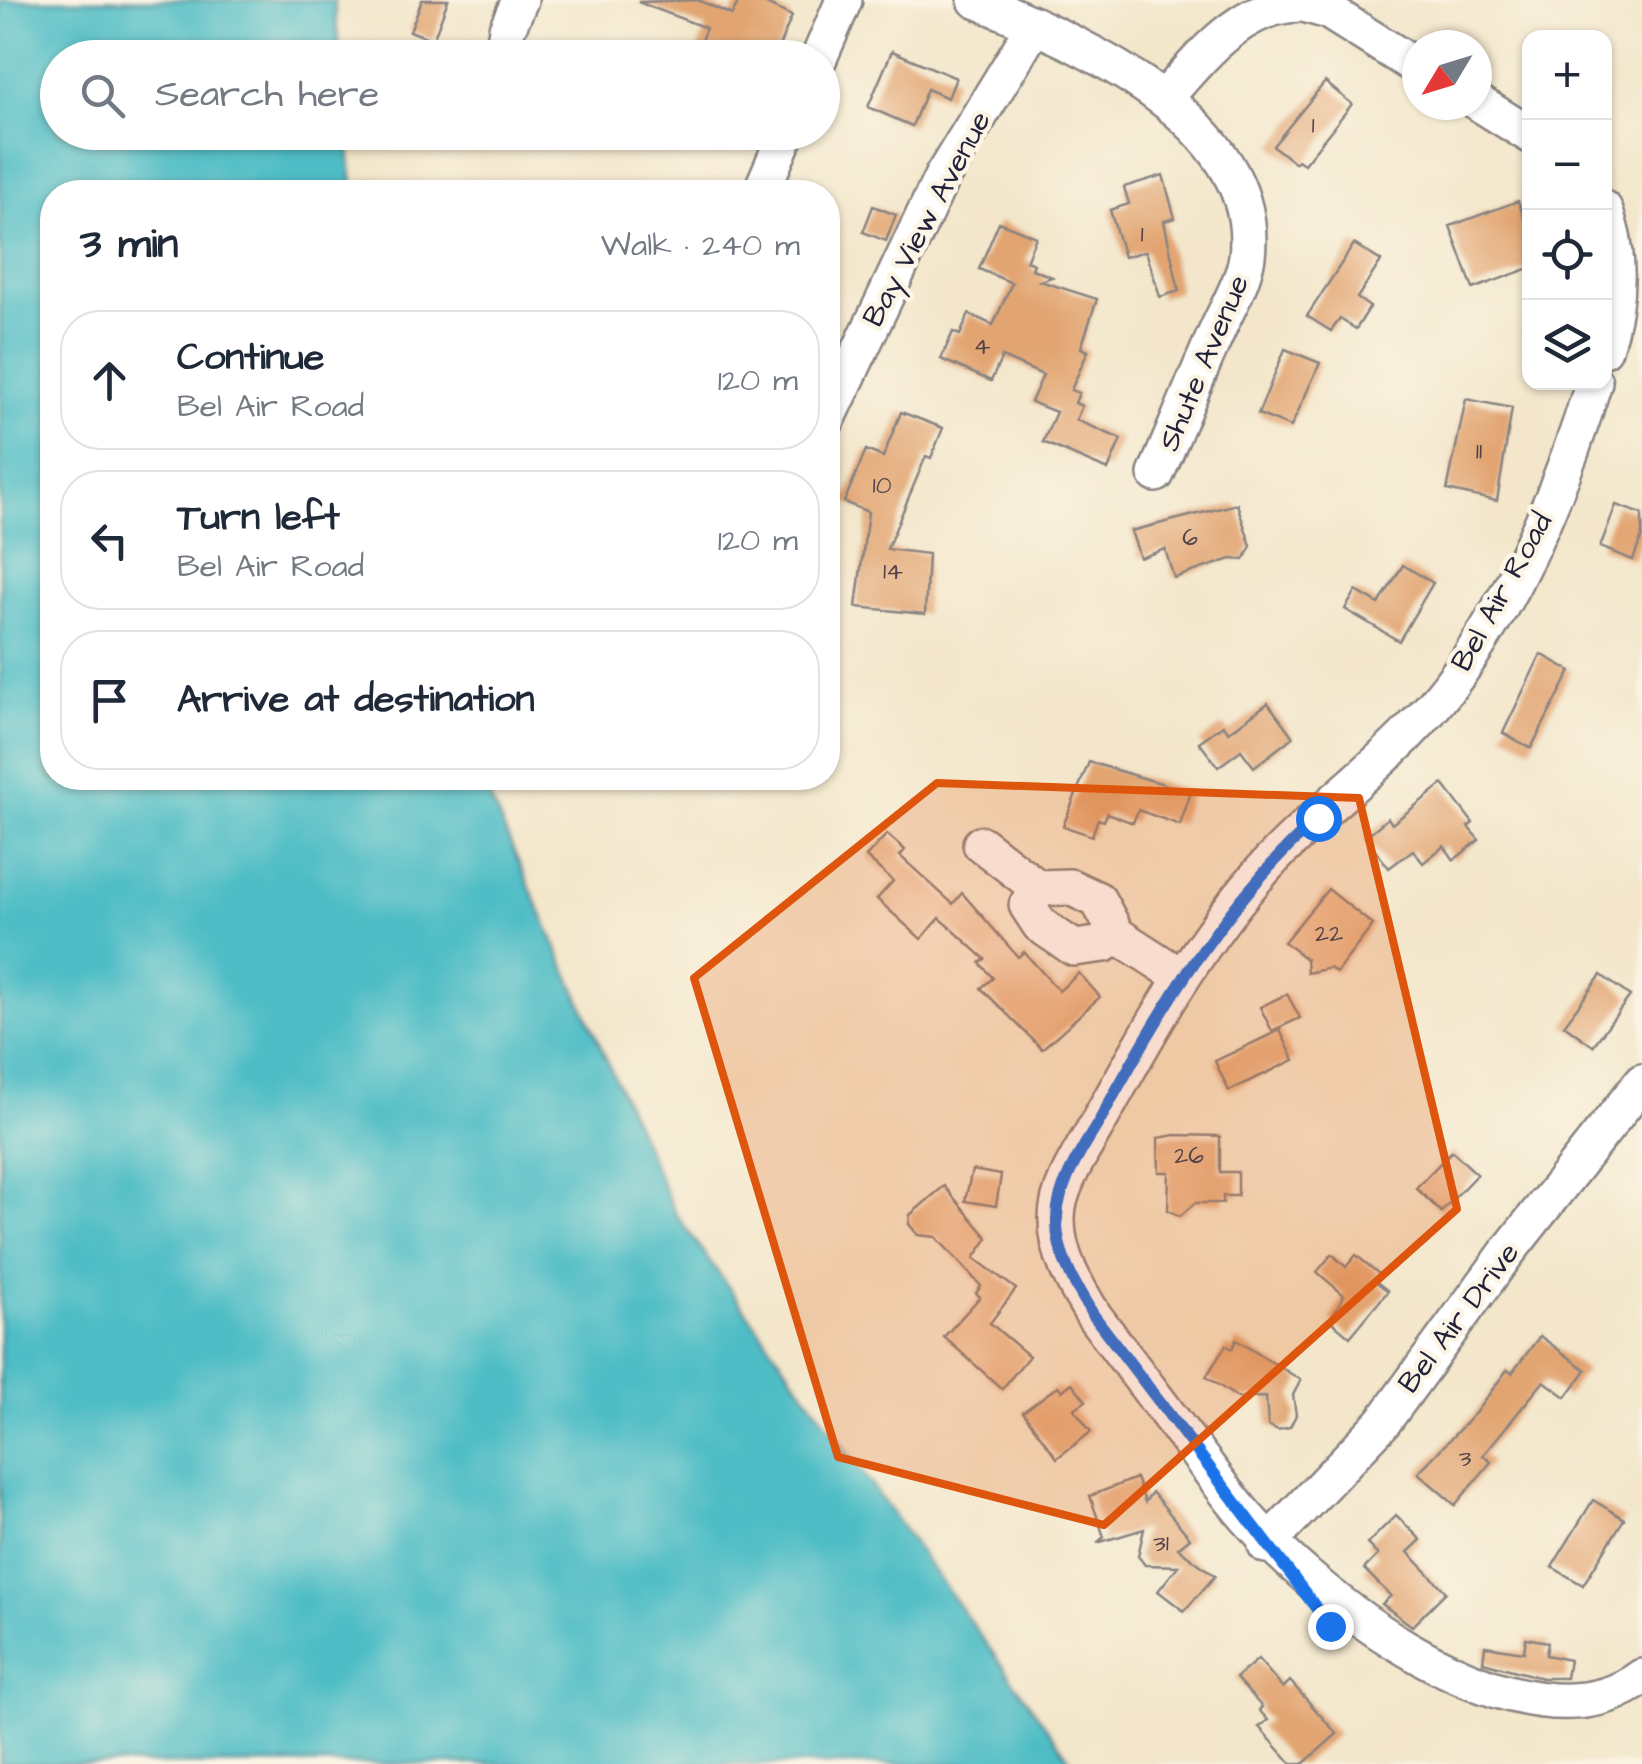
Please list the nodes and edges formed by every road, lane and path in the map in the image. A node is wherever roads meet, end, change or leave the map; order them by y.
1 (520, 0) edge
2 (844, 0) edge
3 (976, 0) edge
4 (1306, 2) edge
5 (1035, 25) junction
6 (505, 40) edge
7 (827, 40) edge
8 (1402, 58) edge
9 (1164, 99) junction
10 (1492, 112) edge
11 (1522, 131) edge
12 (779, 150) edge
13 (766, 180) edge
14 (1604, 210) edge
15 (1612, 325) edge
16 (1591, 390) edge
17 (840, 393) edge
18 (1156, 474) dead end
19 (981, 844) dead end
20 (1038, 888) junction
21 (1117, 935) junction
22 (1182, 978) junction
23 (1642, 1082) edge
24 (1266, 1545) junction
25 (1352, 1651) dead end
26 (1642, 1678) edge
27 (1603, 1733) dead end

1 - 6 street
2 - 7 street
3 - 5 street, Shute Avenue
4 - 8 street
4 - 9 street
5 - 9 street, Shute Avenue
5 - 17 street, Bay View Avenue
9 - 18 street, Shute Avenue
10 - 11 street
12 - 13 street
14 - 15 street
16 - 22 street, Bel Air Road
19 - 20 street
20 - 21 street
20 - 21 street
21 - 22 street
22 - 24 street, Bel Air Road
23 - 24 street, Bel Air Drive
24 - 25 street, Bel Air Road
26 - 27 street

